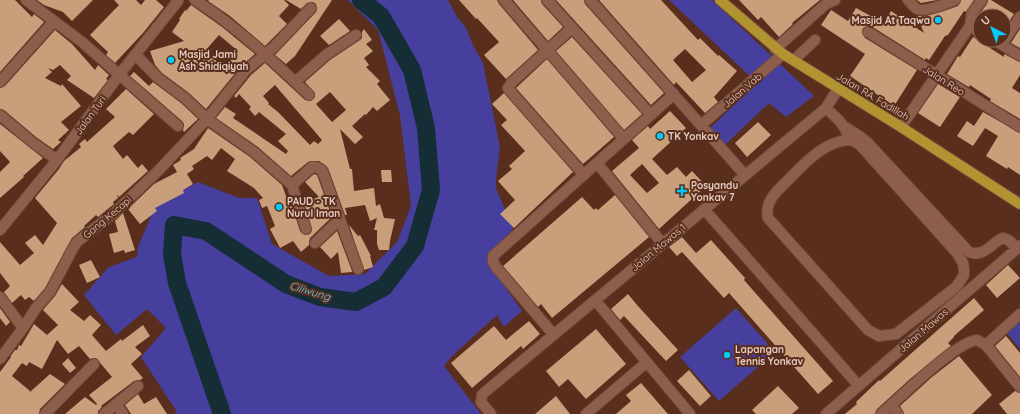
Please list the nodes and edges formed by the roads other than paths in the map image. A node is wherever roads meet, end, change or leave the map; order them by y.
1 (26, 0) edge
2 (179, 0) edge
3 (195, 0) edge
4 (504, 0) edge
5 (547, 0) edge
6 (590, 0) edge
7 (720, 0) edge
8 (908, 0) edge
9 (955, 0) edge
10 (982, 0) edge
11 (828, 1) edge
12 (311, 8) dead end
13 (1020, 17) edge
14 (54, 21) junction
15 (970, 26) joint
16 (1012, 26) edge
17 (572, 28) junction
18 (868, 32) dead end
19 (356, 35) dead end
20 (815, 40) dead end
21 (1007, 48) edge
22 (547, 50) junction
23 (779, 52) junction
24 (265, 54) junction
25 (136, 55) junction
26 (1020, 56) edge
27 (794, 60) junction
28 (119, 75) junction
29 (937, 75) junction
30 (0, 82) edge
31 (295, 82) junction
32 (838, 90) junction
33 (674, 94) junction
34 (309, 95) dead end
35 (826, 108) junction
36 (0, 114) edge
37 (651, 115) junction
38 (207, 119) junction
39 (701, 125) junction
40 (178, 126) dead end
41 (845, 127) junction
42 (901, 127) junction
43 (1020, 127) edge
44 (624, 139) junction
45 (850, 140) junction
46 (58, 160) junction
47 (597, 164) junction
48 (584, 175) junction
49 (745, 175) junction
50 (292, 185) junction
51 (1020, 204) edge
52 (704, 209) junction
53 (340, 219) junction
54 (306, 229) dead end
55 (0, 230) edge
56 (315, 243) dead end
57 (662, 243) junction
58 (1019, 247) edge
59 (358, 269) dead end
60 (0, 297) edge
61 (595, 300) junction
62 (1020, 314) edge
63 (23, 328) junction
64 (554, 335) junction
65 (986, 345) junction
66 (0, 359) edge
67 (647, 362) junction
68 (94, 364) dead end
69 (138, 386) dead end
70 (859, 386) junction
71 (1020, 387) edge
72 (116, 404) junction
73 (891, 405) junction
74 (590, 413) edge
75 (46, 414) edge
76 (104, 414) edge
77 (123, 414) edge
78 (491, 414) edge
79 (690, 414) edge
80 (826, 414) edge
81 (881, 414) edge
82 (898, 414) edge

1 - 14 street
2 - 25 street, Jalan Turi
3 - 24 street
4 - 22 street
5 - 17 street
6 - 33 street
7 - 23 main road, Jalan RA. Fadillah
8 - 9 street
10 - 15 street
11 - 23 street, Jalan Vab
12 - 24 street, Gang Kecapi
13 - 16 street
14 - 28 street
14 - 30 street
15 - 29 street
17 - 22 street
17 - 37 street
18 - 29 street, Jalan Reo
19 - 31 street
20 - 27 street
21 - 26 street
22 - 44 street
22 - 48 street
23 - 27 main road, Jalan RA. Fadillah
23 - 39 street, Jalan Vab
24 - 31 street
24 - 38 street, Gang Kecapi
25 - 28 street, Jalan Turi
25 - 38 street
27 - 32 main road, Jalan RA. Fadillah
28 - 40 street
28 - 46 street, Jalan Turi
29 - 42 street
29 - 43 street, Jalan Reo
31 - 34 street
32 - 35 street, Jalan Mawas 1
32 - 42 main road, Jalan RA. Fadillah
33 - 37 street
33 - 39 street
35 - 41 street
35 - 49 street, Jalan Mawas 1
36 - 46 street
37 - 44 street
38 - 50 street
38 - 63 street, Gang Kecapi
39 - 49 street
41 - 45 street
41 - 58 street
42 - 51 main road, Jalan RA. Fadillah
44 - 47 street
45 - 45 street
46 - 55 street, Jalan Turi
47 - 48 street
47 - 57 street
48 - 64 street
49 - 52 street, Jalan Mawas 1
50 - 53 street
50 - 54 street
52 - 57 street, Jalan Mawas 1
52 - 70 street
53 - 56 street
53 - 59 street
57 - 61 street, Jalan Mawas 1
58 - 70 street, Jalan Mawas
60 - 63 street
61 - 64 street, Jalan Mawas 1
61 - 67 street
62 - 65 street
63 - 66 street, Gang Kecapi
64 - 78 street, Jalan Mawas 1
65 - 71 street
65 - 73 street
67 - 74 street
67 - 79 street
68 - 75 street
69 - 72 street
70 - 80 street, Jalan Mawas
72 - 76 street
72 - 77 street
73 - 81 street
73 - 82 street

